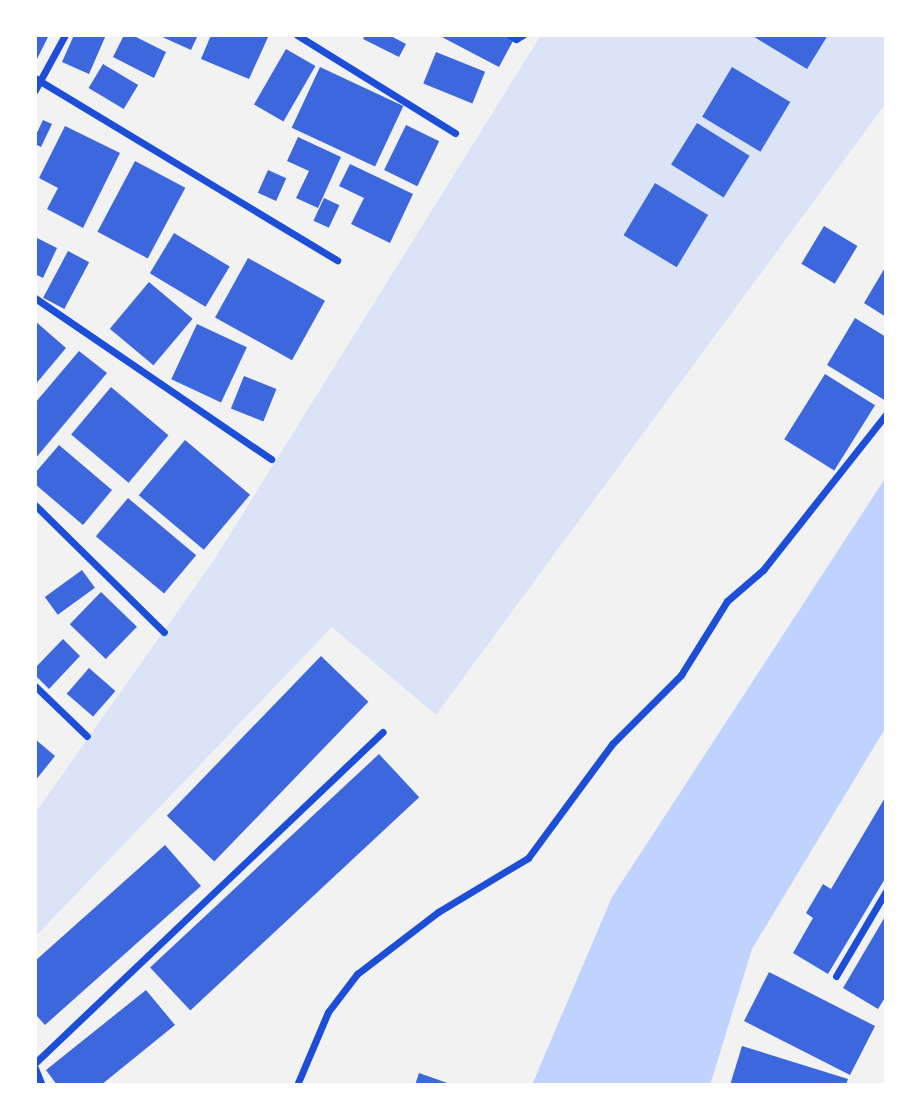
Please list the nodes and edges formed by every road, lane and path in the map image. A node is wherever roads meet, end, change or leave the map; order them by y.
1 (65, 35) edge
2 (297, 35) edge
3 (509, 35) edge
4 (523, 35) edge
5 (37, 80) edge
6 (35, 90) edge
7 (455, 133) dead end
8 (337, 260) dead end
9 (35, 298) edge
10 (886, 414) edge
11 (271, 458) dead end
12 (35, 505) edge
13 (164, 632) dead end
14 (35, 686) edge
15 (383, 732) dead end
16 (87, 736) dead end
17 (886, 891) edge
18 (836, 975) dead end
19 (35, 1066) edge
20 (42, 1085) edge
21 (297, 1085) edge

1 - 5 street
2 - 7 street
3 - 4 street
5 - 6 street
5 - 8 street
9 - 11 street
10 - 21 street
12 - 13 street
14 - 16 street
15 - 19 street
17 - 18 street
19 - 20 street

